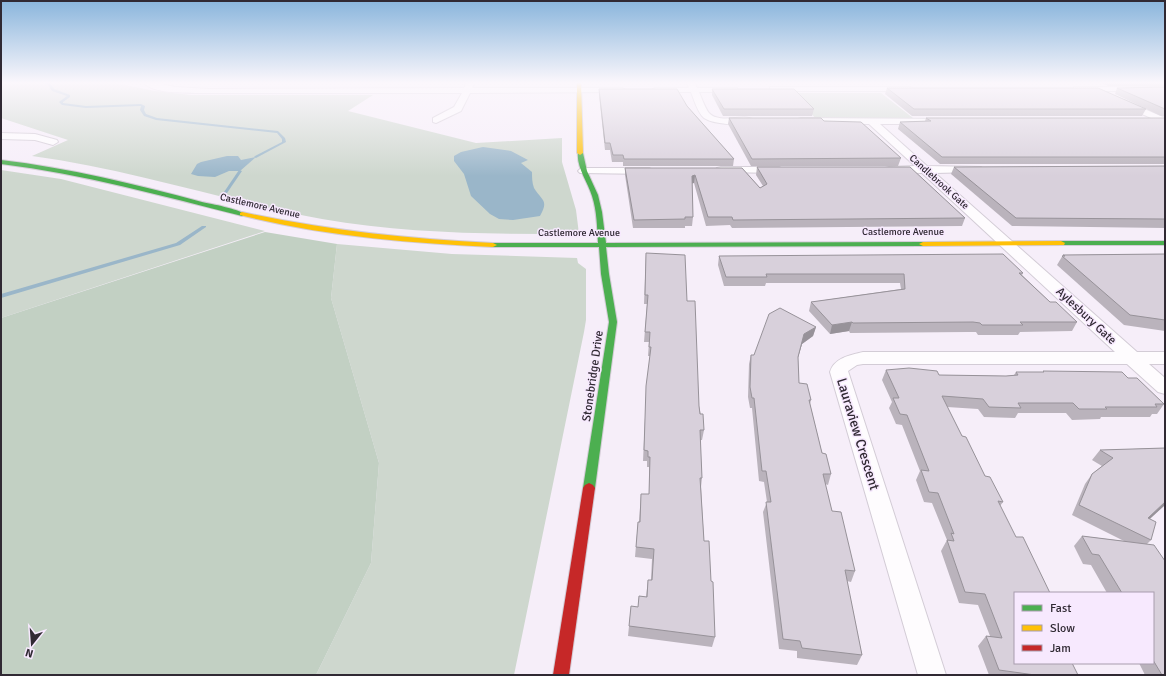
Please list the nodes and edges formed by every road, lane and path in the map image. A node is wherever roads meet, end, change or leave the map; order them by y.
1 (449, 114) edge
2 (579, 114) edge
3 (706, 114) edge
4 (1149, 114) edge
5 (436, 120) dead end
6 (956, 120) edge
7 (1135, 120) edge
8 (1164, 120) edge
9 (760, 121) edge
10 (790, 121) edge
11 (871, 121) junction
12 (1, 136) edge
13 (53, 142) dead end
14 (1, 162) edge
15 (925, 169) junction
16 (988, 169) edge
17 (710, 170) edge
18 (790, 170) edge
19 (878, 170) edge
20 (584, 171) junction
21 (662, 171) edge
22 (1165, 242) edge
23 (1007, 243) junction
24 (602, 244) junction
25 (1132, 358) junction
26 (1165, 358) edge
27 (1165, 388) edge
28 (561, 675) edge
29 (932, 675) edge

1 - 5 street
2 - 20 street, Stonebridge Drive
3 - 9 street
4 - 8 street
6 - 11 street
7 - 8 street
10 - 11 street
11 - 15 street, Candlebrook Gate
12 - 13 street
14 - 24 street, Castlemore Avenue
15 - 16 street
15 - 19 street
15 - 23 street, Candlebrook Gate
17 - 18 street
20 - 21 street
20 - 24 street, Stonebridge Drive
22 - 23 street, Castlemore Avenue
23 - 24 street, Castlemore Avenue
23 - 25 street, Aylesbury Gate
24 - 28 street, Stonebridge Drive
25 - 26 street, Lauraview Crescent
25 - 27 street, Aylesbury Gate
25 - 29 street, Lauraview Crescent

